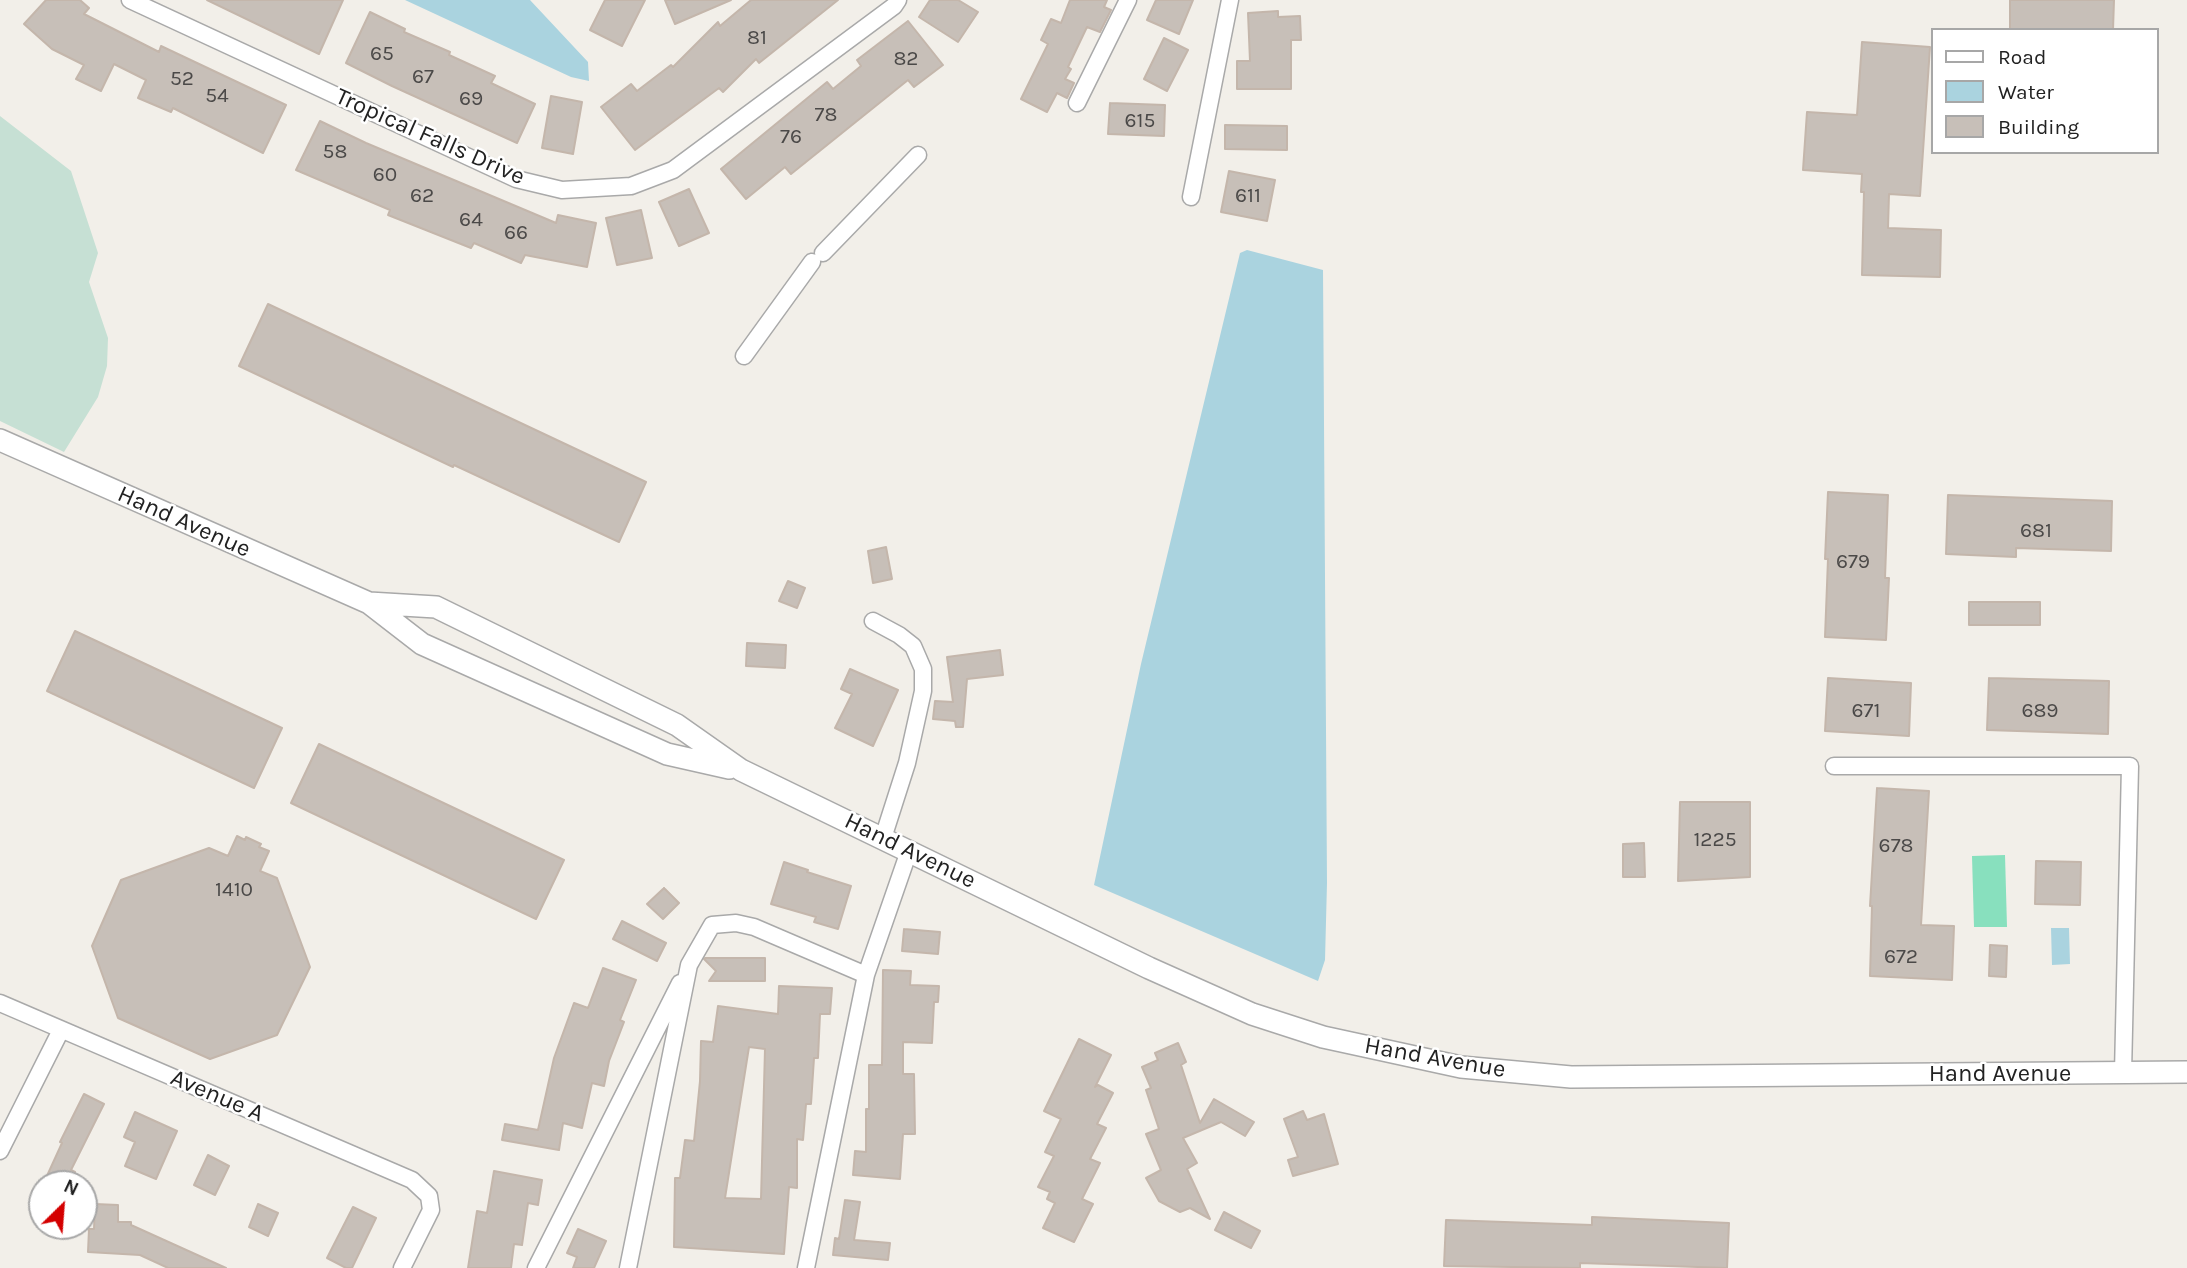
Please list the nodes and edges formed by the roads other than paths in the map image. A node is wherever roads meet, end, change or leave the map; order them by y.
1 (130, 0) edge
2 (898, 0) edge
3 (1128, 0) edge
4 (1230, 0) edge
5 (1077, 103) dead end
6 (918, 155) dead end
7 (1191, 197) dead end
8 (744, 356) dead end
9 (0, 440) edge
10 (369, 603) junction
11 (873, 621) dead end
12 (1834, 766) dead end
13 (741, 770) junction
14 (883, 838) junction
15 (909, 850) junction
16 (689, 965) junction
17 (866, 975) junction
18 (0, 1003) edge
19 (61, 1030) junction
20 (2187, 1072) edge
21 (2123, 1073) junction
22 (0, 1152) edge
23 (402, 1268) edge
24 (536, 1268) edge
25 (628, 1268) edge
26 (806, 1268) edge

1 - 2 street, Tropical Falls Drive
3 - 5 street
4 - 7 street
6 - 8 street
9 - 10 street, Hand Avenue
10 - 13 street, Hand Avenue
10 - 13 street, Hand Avenue
11 - 14 street
12 - 21 street
13 - 14 street, Hand Avenue
14 - 15 street, Hand Avenue
15 - 17 street
15 - 21 street, Hand Avenue
16 - 17 street
16 - 24 street
16 - 25 street
17 - 26 street
18 - 19 street, Avenue A
19 - 22 street
19 - 23 street, Avenue A
20 - 21 street, Hand Avenue

